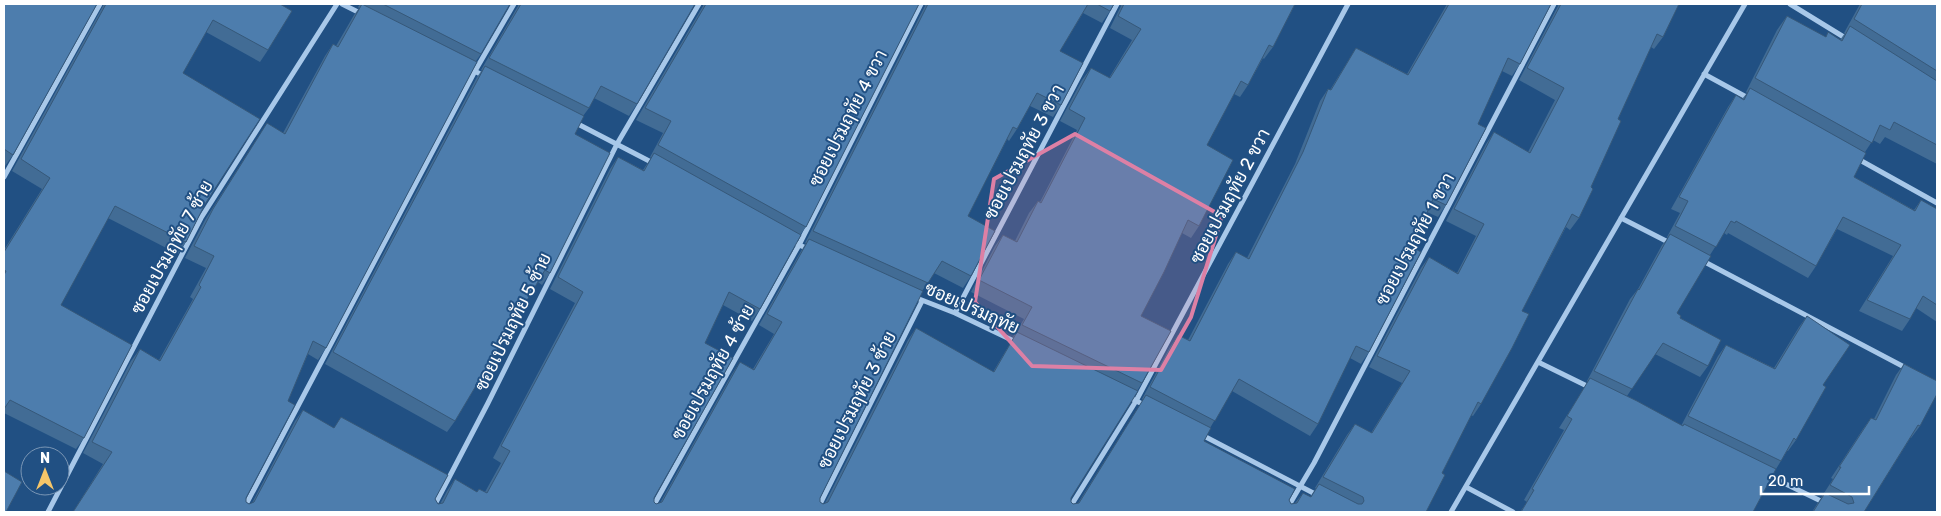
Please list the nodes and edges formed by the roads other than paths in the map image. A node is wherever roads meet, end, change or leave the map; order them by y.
1 (100, 4) edge
2 (337, 4) edge
3 (342, 4) edge
4 (514, 4) edge
5 (698, 4) edge
6 (921, 4) edge
7 (1117, 4) edge
8 (1348, 4) edge
9 (1554, 4) edge
10 (1744, 4) edge
11 (1790, 4) edge
12 (369, 17) edge
13 (1855, 45) edge
14 (457, 62) edge
15 (475, 71) junction
16 (1704, 74) junction
17 (493, 80) edge
18 (1756, 102) edge
19 (564, 116) edge
20 (617, 144) junction
21 (1851, 155) edge
22 (660, 168) edge
23 (4, 177) edge
24 (1937, 203) edge
25 (1621, 218) junction
26 (782, 235) edge
27 (799, 245) junction
28 (1674, 245) edge
29 (817, 253) edge
30 (1692, 255) edge
31 (905, 293) edge
32 (922, 301) junction
33 (955, 312) junction
34 (1024, 346) edge
35 (1538, 362) junction
36 (1911, 370) edge
37 (1592, 389) edge
38 (1119, 392) edge
39 (1136, 401) junction
40 (1153, 410) edge
41 (1196, 432) edge
42 (1762, 473) edge
43 (1299, 486) junction
44 (1466, 487) junction
45 (1326, 499) edge
46 (1834, 508) edge
47 (48, 512) edge
48 (242, 512) edge
49 (431, 512) edge
50 (650, 512) edge
51 (816, 512) edge
52 (1067, 512) edge
53 (1285, 512) edge
54 (1451, 512) edge
55 (1513, 512) edge

1 - 23 street
2 - 47 street, ซอยเปรมฤทัย 7 ซ้าย
3 - 12 street
4 - 15 street
5 - 20 street, ซอยเปรมฤทัย 5 ซ้าย
6 - 27 street, ซอยเปรมฤทัย 4 ขวา
7 - 33 street, ซอยเปรมฤทัย 3 ขวา
8 - 39 street, ซอยเปรมฤทัย 2 ขวา
9 - 43 street, ซอยเปรมฤทัย 1 ขวา
10 - 16 street
11 - 13 street
14 - 15 street
15 - 17 street
15 - 48 street
16 - 18 street
16 - 25 street
19 - 20 street
20 - 22 street
20 - 49 street, ซอยเปรมฤทัย 5 ซ้าย
21 - 24 street
25 - 28 street
25 - 35 street
26 - 27 street
27 - 29 street
27 - 50 street, ซอยเปรมฤทัย 4 ซ้าย
30 - 36 street
31 - 32 street, ซอยเปรมฤทัย
32 - 33 street, ซอยเปรมฤทัย
32 - 51 street, ซอยเปรมฤทัย 3 ซ้าย
33 - 34 street, ซอยเปรมฤทัย
35 - 37 street
35 - 44 street
38 - 39 street
39 - 40 street
39 - 52 street, ซอยเปรมฤทัย 2 ขวา
41 - 43 street
42 - 46 street
43 - 45 street
43 - 53 street, ซอยเปรมฤทัย 1 ขวา
44 - 54 street
44 - 55 street

